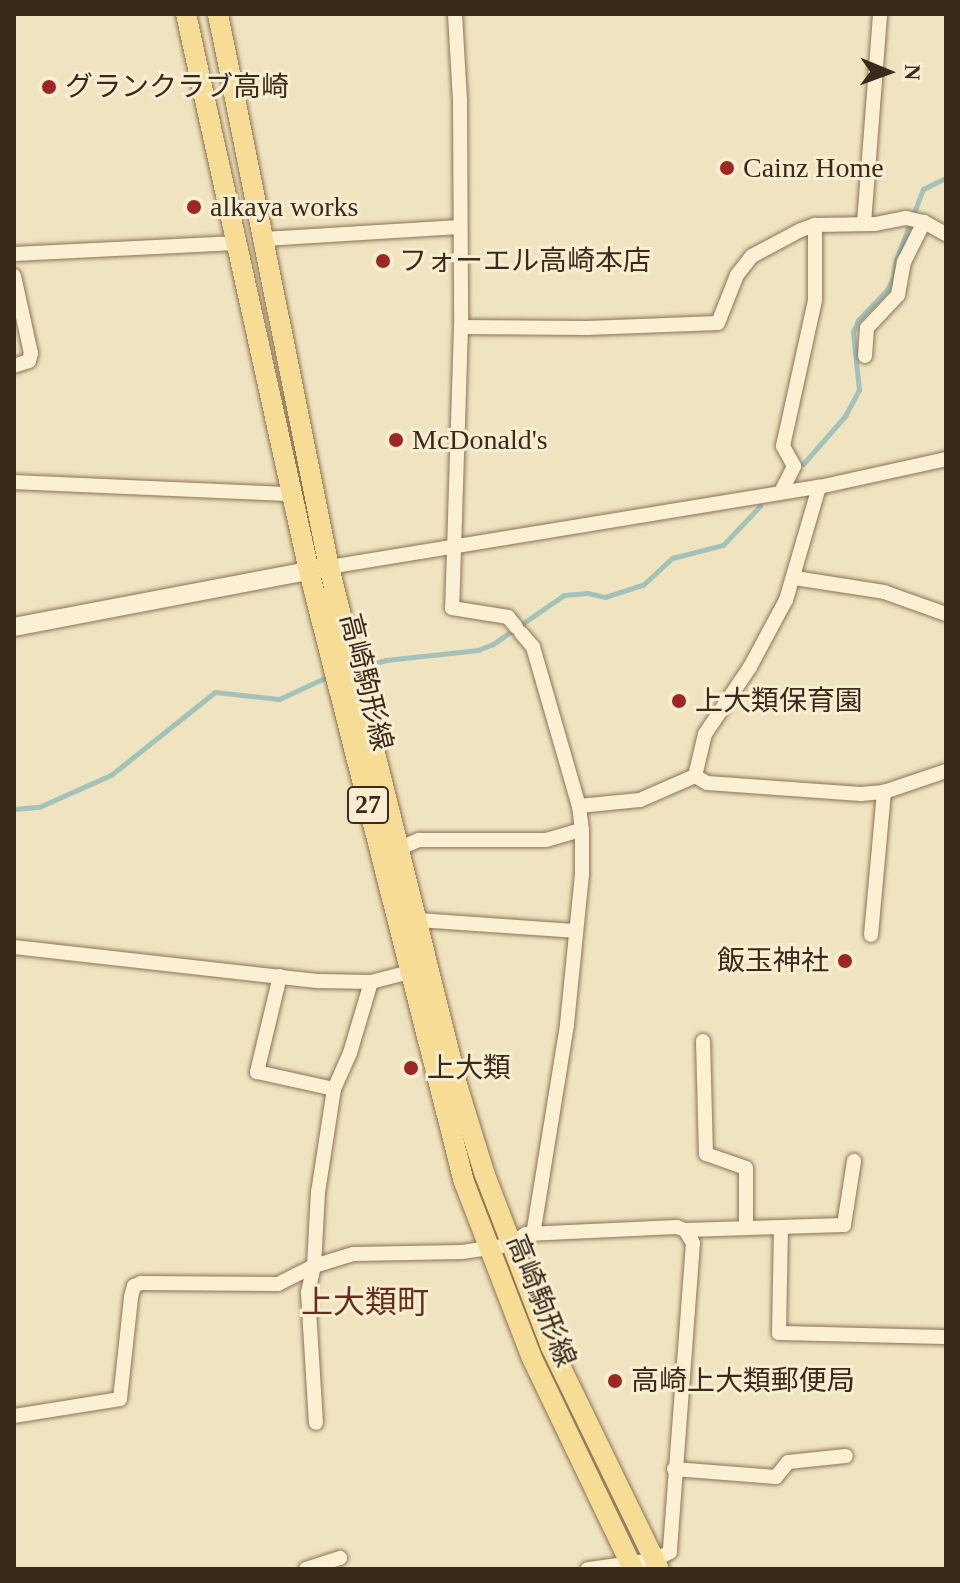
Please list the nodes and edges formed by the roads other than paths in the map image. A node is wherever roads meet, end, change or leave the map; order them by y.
1 (186, 14) edge
2 (218, 14) edge
3 (455, 14) edge
4 (880, 14) edge
5 (924, 222) junction
6 (864, 223) junction
7 (815, 225) junction
8 (460, 227) junction
9 (946, 234) edge
10 (264, 239) junction
11 (237, 243) junction
12 (14, 254) edge
13 (14, 276) edge
14 (461, 327) junction
15 (865, 356) dead end
16 (14, 366) edge
17 (946, 459) edge
18 (14, 482) edge
19 (819, 487) junction
20 (781, 492) junction
21 (292, 494) junction
22 (452, 545) junction
23 (319, 569) junction
24 (795, 578) junction
25 (946, 614) edge
26 (14, 627) edge
27 (946, 771) edge
28 (695, 776) junction
29 (884, 792) junction
30 (579, 806) junction
31 (582, 830) junction
32 (400, 848) junction
33 (418, 920) junction
34 (574, 931) junction
35 (871, 935) dead end
36 (14, 947) edge
37 (410, 972) junction
38 (280, 976) junction
39 (371, 982) junction
40 (703, 1041) dead end
41 (334, 1089) junction
42 (854, 1161) dead end
43 (746, 1227) junction
44 (781, 1228) junction
45 (685, 1230) junction
46 (533, 1234) junction
47 (510, 1245) junction
48 (488, 1246) junction
49 (314, 1266) junction
50 (946, 1337) edge
51 (14, 1416) edge
52 (316, 1423) dead end
53 (846, 1456) dead end
54 (674, 1469) junction
55 (340, 1558) dead end
56 (632, 1565) edge
57 (656, 1565) edge
58 (306, 1569) edge
59 (588, 1569) edge

1 - 11 main road, 高崎駒形線 / 27
2 - 10 main road, 高崎駒形線 / 27
3 - 8 street
4 - 6 street
5 - 6 street
5 - 9 street
5 - 15 street
6 - 7 street
7 - 14 street
7 - 20 street
8 - 10 street
8 - 14 street
10 - 23 main road, 高崎駒形線 / 27
11 - 12 street
11 - 21 main road, 高崎駒形線 / 27
13 - 16 street
14 - 22 street
17 - 19 street
18 - 21 street
19 - 20 street
19 - 24 street
20 - 22 street
21 - 23 main road, 高崎駒形線 / 27
22 - 23 street
22 - 30 street
23 - 26 street
23 - 32 main road, 高崎駒形線 / 27
23 - 37 main road, 高崎駒形線 / 27
24 - 25 street
24 - 28 street
27 - 29 street
28 - 29 street
28 - 30 street
29 - 35 street
30 - 31 street
31 - 32 street
31 - 34 street
32 - 33 main road, 高崎駒形線 / 27
33 - 34 street
33 - 47 main road, 高崎駒形線 / 27
34 - 46 street
36 - 38 street
37 - 39 street
37 - 48 main road, 高崎駒形線 / 27
38 - 39 street
38 - 41 street
39 - 41 street
40 - 43 street
41 - 49 street
42 - 44 street
43 - 44 street
43 - 45 street
44 - 50 street
45 - 46 street
45 - 54 street
46 - 47 street
47 - 48 street
47 - 57 main road, 高崎駒形線 / 27
48 - 49 street
48 - 56 main road, 高崎駒形線 / 27
49 - 51 street
49 - 52 street
53 - 54 street
54 - 57 street
55 - 58 street
56 - 57 street
56 - 59 street

